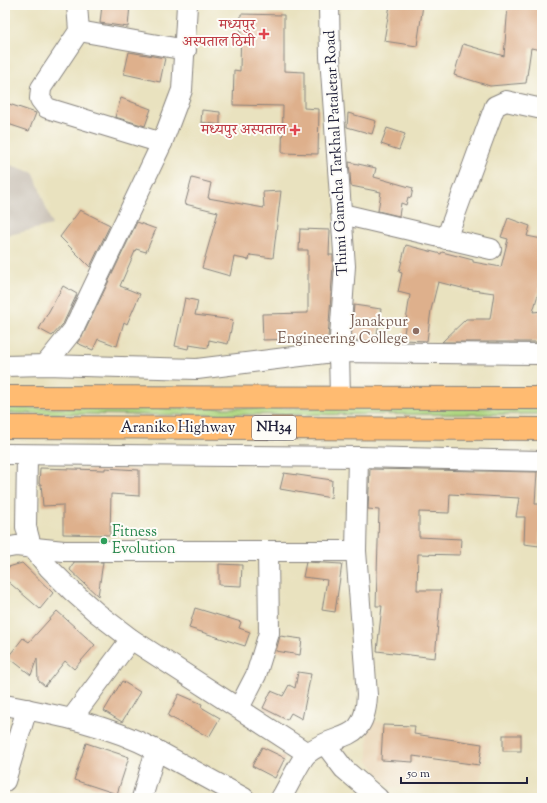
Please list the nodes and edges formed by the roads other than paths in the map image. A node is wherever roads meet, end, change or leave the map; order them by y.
1 (77, 5) edge
2 (187, 5) edge
3 (329, 5) edge
4 (78, 31) junction
5 (186, 50) junction
6 (542, 109) edge
7 (162, 143) junction
8 (342, 214) junction
9 (446, 239) junction
10 (491, 249) dead end
11 (339, 352) junction
12 (542, 354) edge
13 (45, 365) junction
14 (5, 366) edge
15 (5, 397) edge
16 (340, 397) junction
17 (542, 398) edge
18 (5, 427) edge
19 (542, 429) edge
20 (5, 454) edge
21 (26, 455) junction
22 (358, 457) junction
23 (542, 461) edge
24 (31, 546) junction
25 (5, 548) edge
26 (268, 551) junction
27 (356, 551) junction
28 (132, 639) junction
29 (5, 705) edge
30 (239, 708) junction
31 (27, 709) junction
32 (72, 718) junction
33 (325, 744) junction
34 (156, 750) junction
35 (307, 753) junction
36 (5, 781) edge
37 (142, 798) edge
38 (244, 798) edge
39 (281, 798) edge
40 (378, 798) edge

1 - 4 street
2 - 5 street
3 - 8 street, Thimi Gamcha Tarkhal Pataletar Road
4 - 5 street
4 - 7 street
5 - 7 street
6 - 9 street
7 - 13 street
8 - 9 street
8 - 11 street, Thimi Gamcha Tarkhal Pataletar Road
9 - 10 street
11 - 12 street
11 - 13 street
11 - 16 street, Thimi Gamcha Tarkhal Pataletar Road
13 - 14 street
15 - 16 highway, Araniko Highway / NH34
16 - 17 highway, Araniko Highway / NH34
18 - 19 highway, Araniko Highway / NH34
20 - 21 street
21 - 22 street
21 - 24 street
22 - 23 street
22 - 27 street
24 - 25 street
24 - 26 street
24 - 28 street
26 - 27 street
26 - 30 street
27 - 33 street
28 - 30 street
28 - 32 street
29 - 31 street
30 - 35 street
31 - 32 street
31 - 36 street
32 - 34 street
33 - 35 street
33 - 40 street
34 - 37 street
34 - 38 street
35 - 39 street

